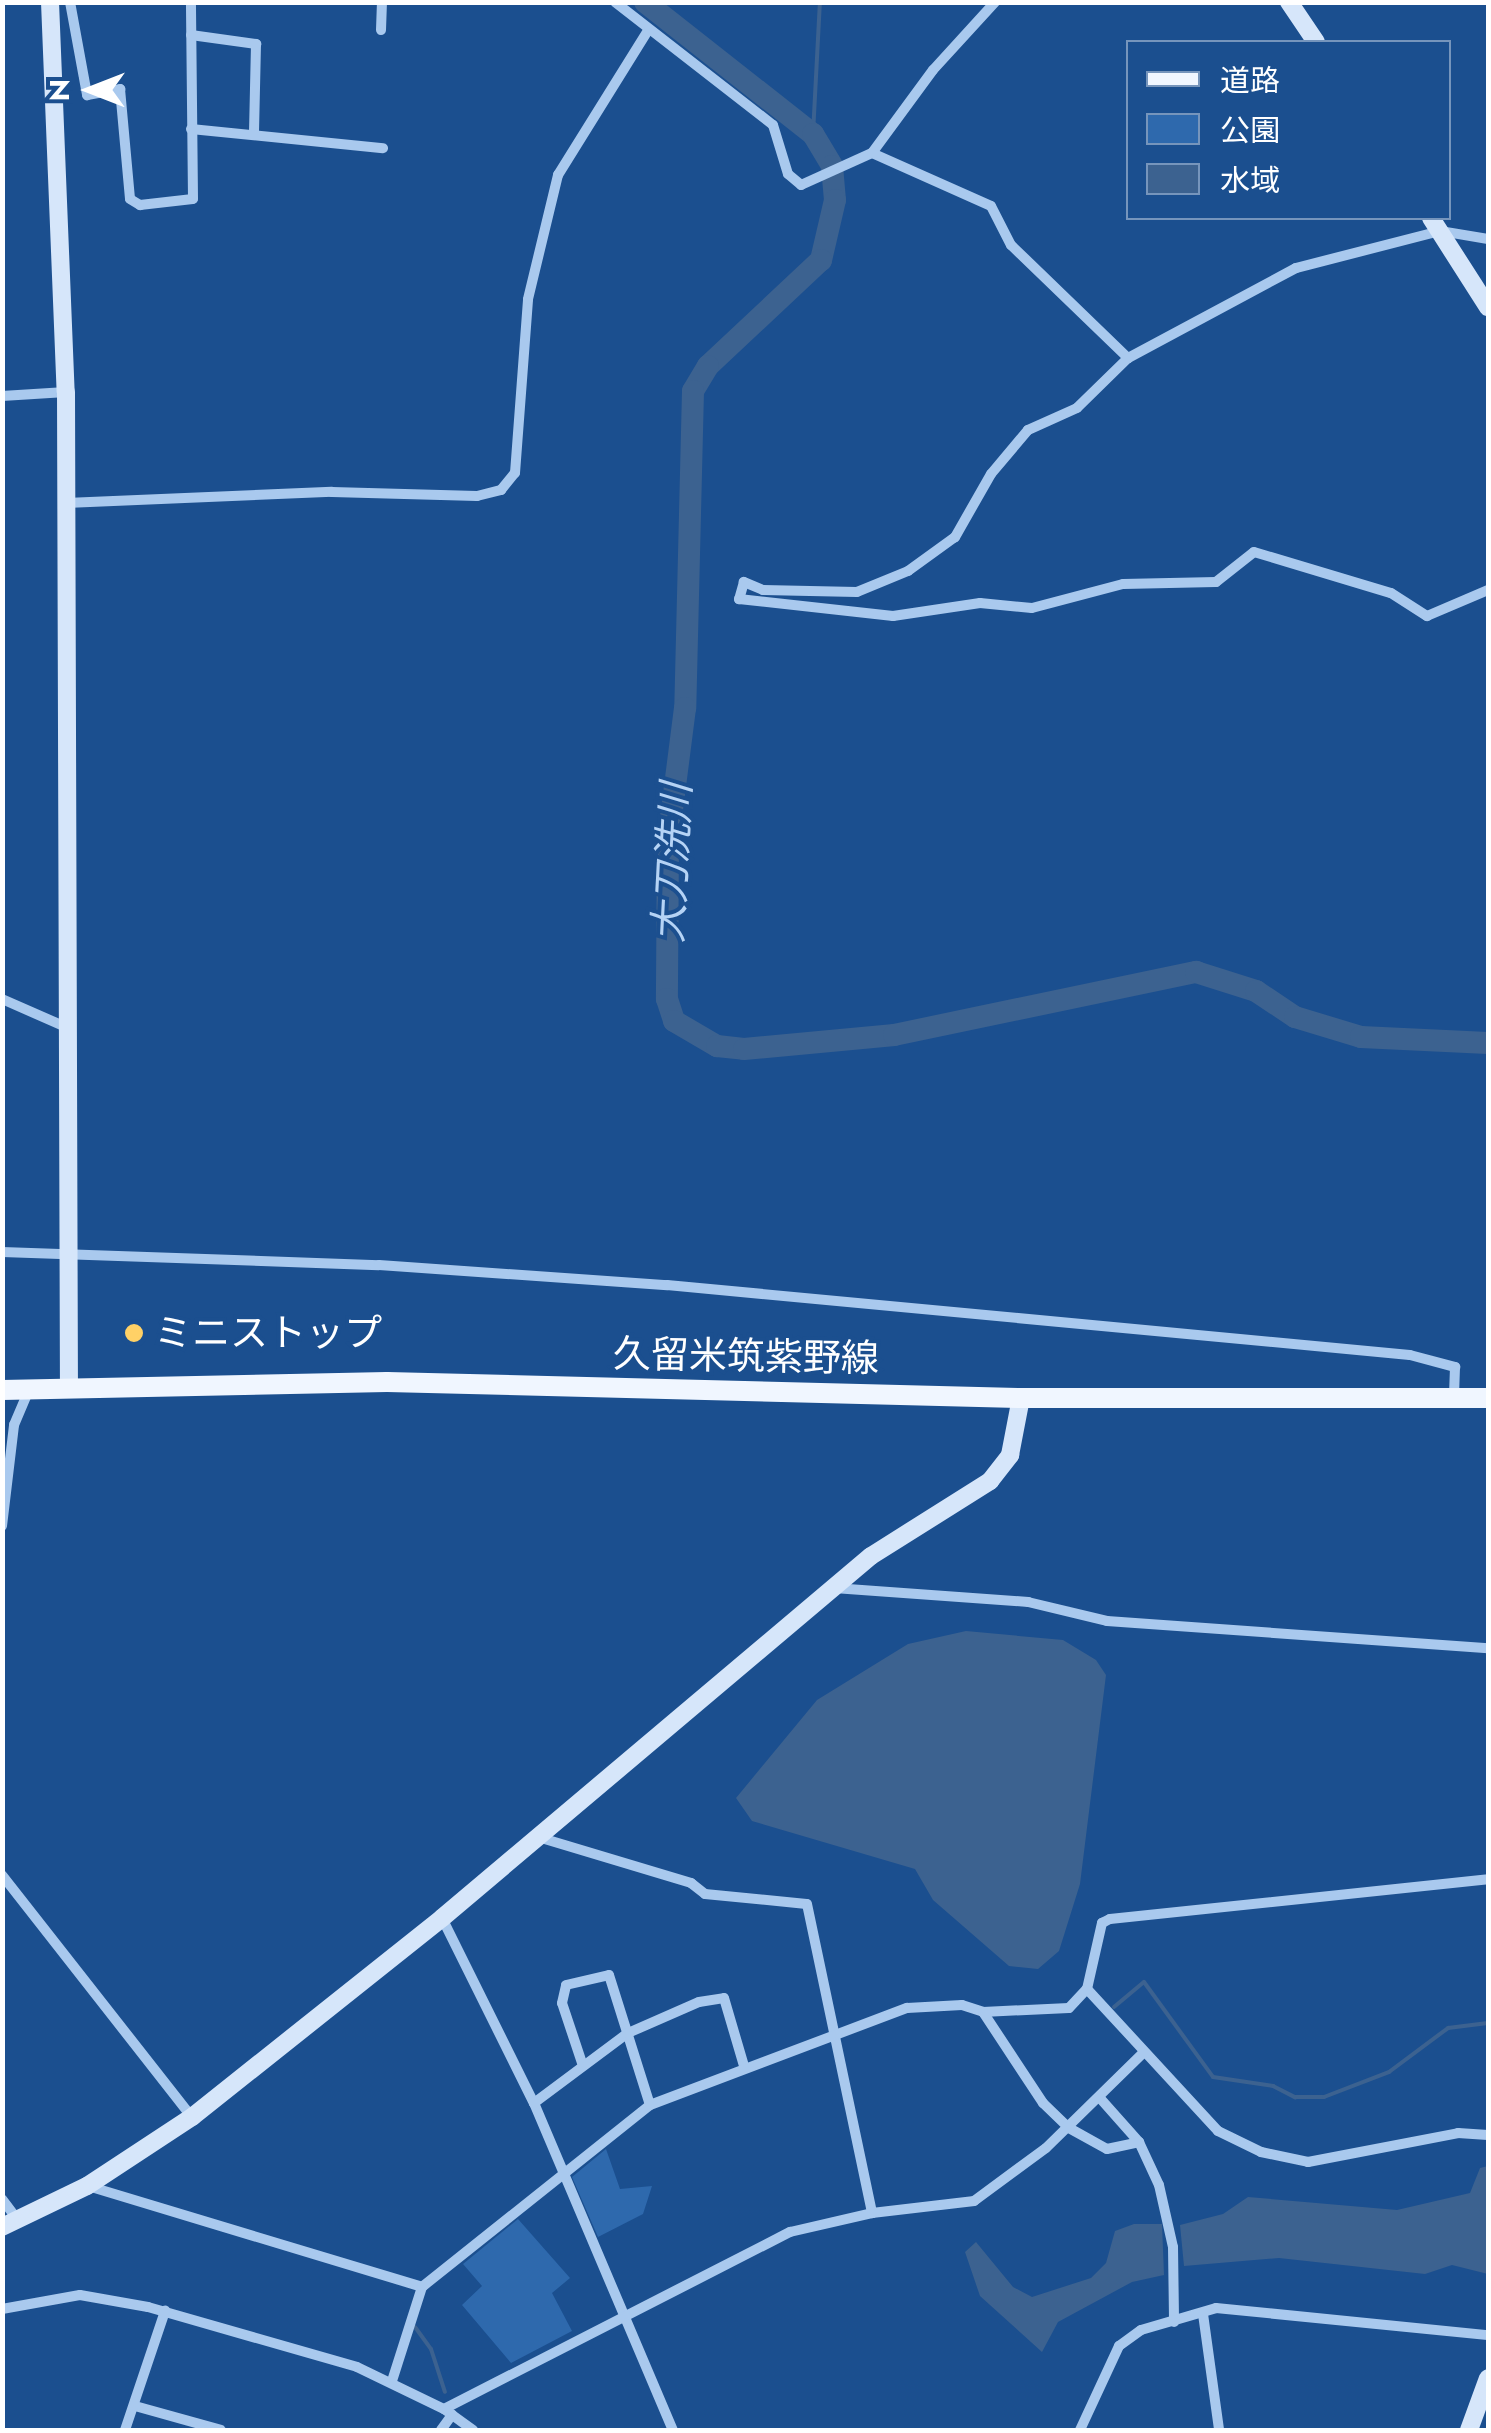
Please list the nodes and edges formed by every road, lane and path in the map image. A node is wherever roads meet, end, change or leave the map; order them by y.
1 (50, 2) edge
2 (70, 2) edge
3 (191, 2) edge
4 (382, 2) edge
5 (614, 2) edge
6 (996, 2) edge
7 (1290, 2) edge
8 (381, 30) dead end
9 (647, 32) junction
10 (191, 34) junction
11 (1315, 40) edge
12 (192, 129) junction
13 (254, 132) junction
14 (384, 148) dead end
15 (872, 153) junction
16 (1435, 224) edge
17 (1488, 239) edge
18 (1488, 307) edge
19 (1128, 358) junction
20 (66, 392) junction
21 (2, 396) edge
22 (66, 503) junction
23 (1488, 590) edge
24 (2, 999) edge
25 (68, 1028) junction
26 (2, 1252) edge
27 (68, 1254) junction
28 (69, 1386) junction
29 (30, 1388) junction
30 (2, 1390) edge
31 (1021, 1398) junction
32 (1454, 1398) junction
33 (1488, 1398) edge
34 (2, 1526) edge
35 (831, 1588) junction
36 (1488, 1648) edge
37 (537, 1836) junction
38 (2, 1876) edge
39 (1488, 1879) edge
40 (442, 1918) junction
41 (1087, 1990) junction
42 (983, 2012) junction
43 (628, 2033) junction
44 (834, 2034) junction
45 (1143, 2053) junction
46 (582, 2063) junction
47 (744, 2066) junction
48 (1099, 2097) junction
49 (534, 2103) junction
50 (650, 2105) junction
51 (192, 2118) junction
52 (1069, 2128) junction
53 (1488, 2134) edge
54 (1139, 2142) junction
55 (565, 2175) junction
56 (87, 2186) junction
57 (2, 2199) edge
58 (872, 2213) junction
59 (10, 2223) edge
60 (422, 2287) junction
61 (2, 2309) edge
62 (165, 2311) junction
63 (625, 2313) junction
64 (1203, 2314) junction
65 (1174, 2322) junction
66 (1488, 2335) edge
67 (1488, 2378) edge
68 (392, 2381) junction
69 (135, 2406) junction
70 (448, 2412) junction
71 (126, 2430) edge
72 (221, 2430) edge
73 (441, 2430) edge
74 (472, 2430) edge
75 (673, 2430) edge
76 (1080, 2430) edge
77 (1219, 2430) edge
78 (1469, 2430) edge

1 - 20 street
2 - 12 street
3 - 10 street
4 - 8 street
5 - 9 street
6 - 15 street
7 - 11 street
9 - 15 street
9 - 22 street
10 - 12 street
10 - 13 street
12 - 13 street
13 - 14 street
15 - 19 street
16 - 17 street
16 - 18 street
16 - 19 street
19 - 23 street
20 - 21 street
20 - 22 street
22 - 25 street
24 - 25 street
25 - 27 street
26 - 27 street
27 - 28 street
27 - 32 street
28 - 29 main road, 久留米筑紫野線
28 - 31 main road, 久留米筑紫野線
29 - 30 main road, 久留米筑紫野線
29 - 34 street
31 - 32 main road, 久留米筑紫野線
31 - 35 street
32 - 33 main road, 久留米筑紫野線
35 - 36 street
35 - 37 street
37 - 40 street
37 - 44 street
38 - 51 street
39 - 41 street
40 - 49 street
40 - 51 street
41 - 42 street
41 - 45 street
42 - 44 street
42 - 52 street
43 - 46 street
43 - 46 street
43 - 47 street
43 - 50 street
44 - 47 street
44 - 58 street
45 - 48 street
45 - 53 street
46 - 49 street
47 - 50 street
48 - 52 street
48 - 54 street
49 - 55 street
50 - 55 street
51 - 56 street
52 - 54 street
52 - 58 street
54 - 65 street
55 - 60 street
55 - 63 street
56 - 59 street
56 - 60 street
57 - 59 street
58 - 63 street
60 - 68 street
61 - 62 street
62 - 68 street
62 - 69 street
63 - 70 street
63 - 75 street
64 - 65 street
64 - 66 street
64 - 77 street
65 - 76 street
67 - 78 street
68 - 70 street
69 - 71 street
69 - 72 street
70 - 73 street
70 - 74 street

